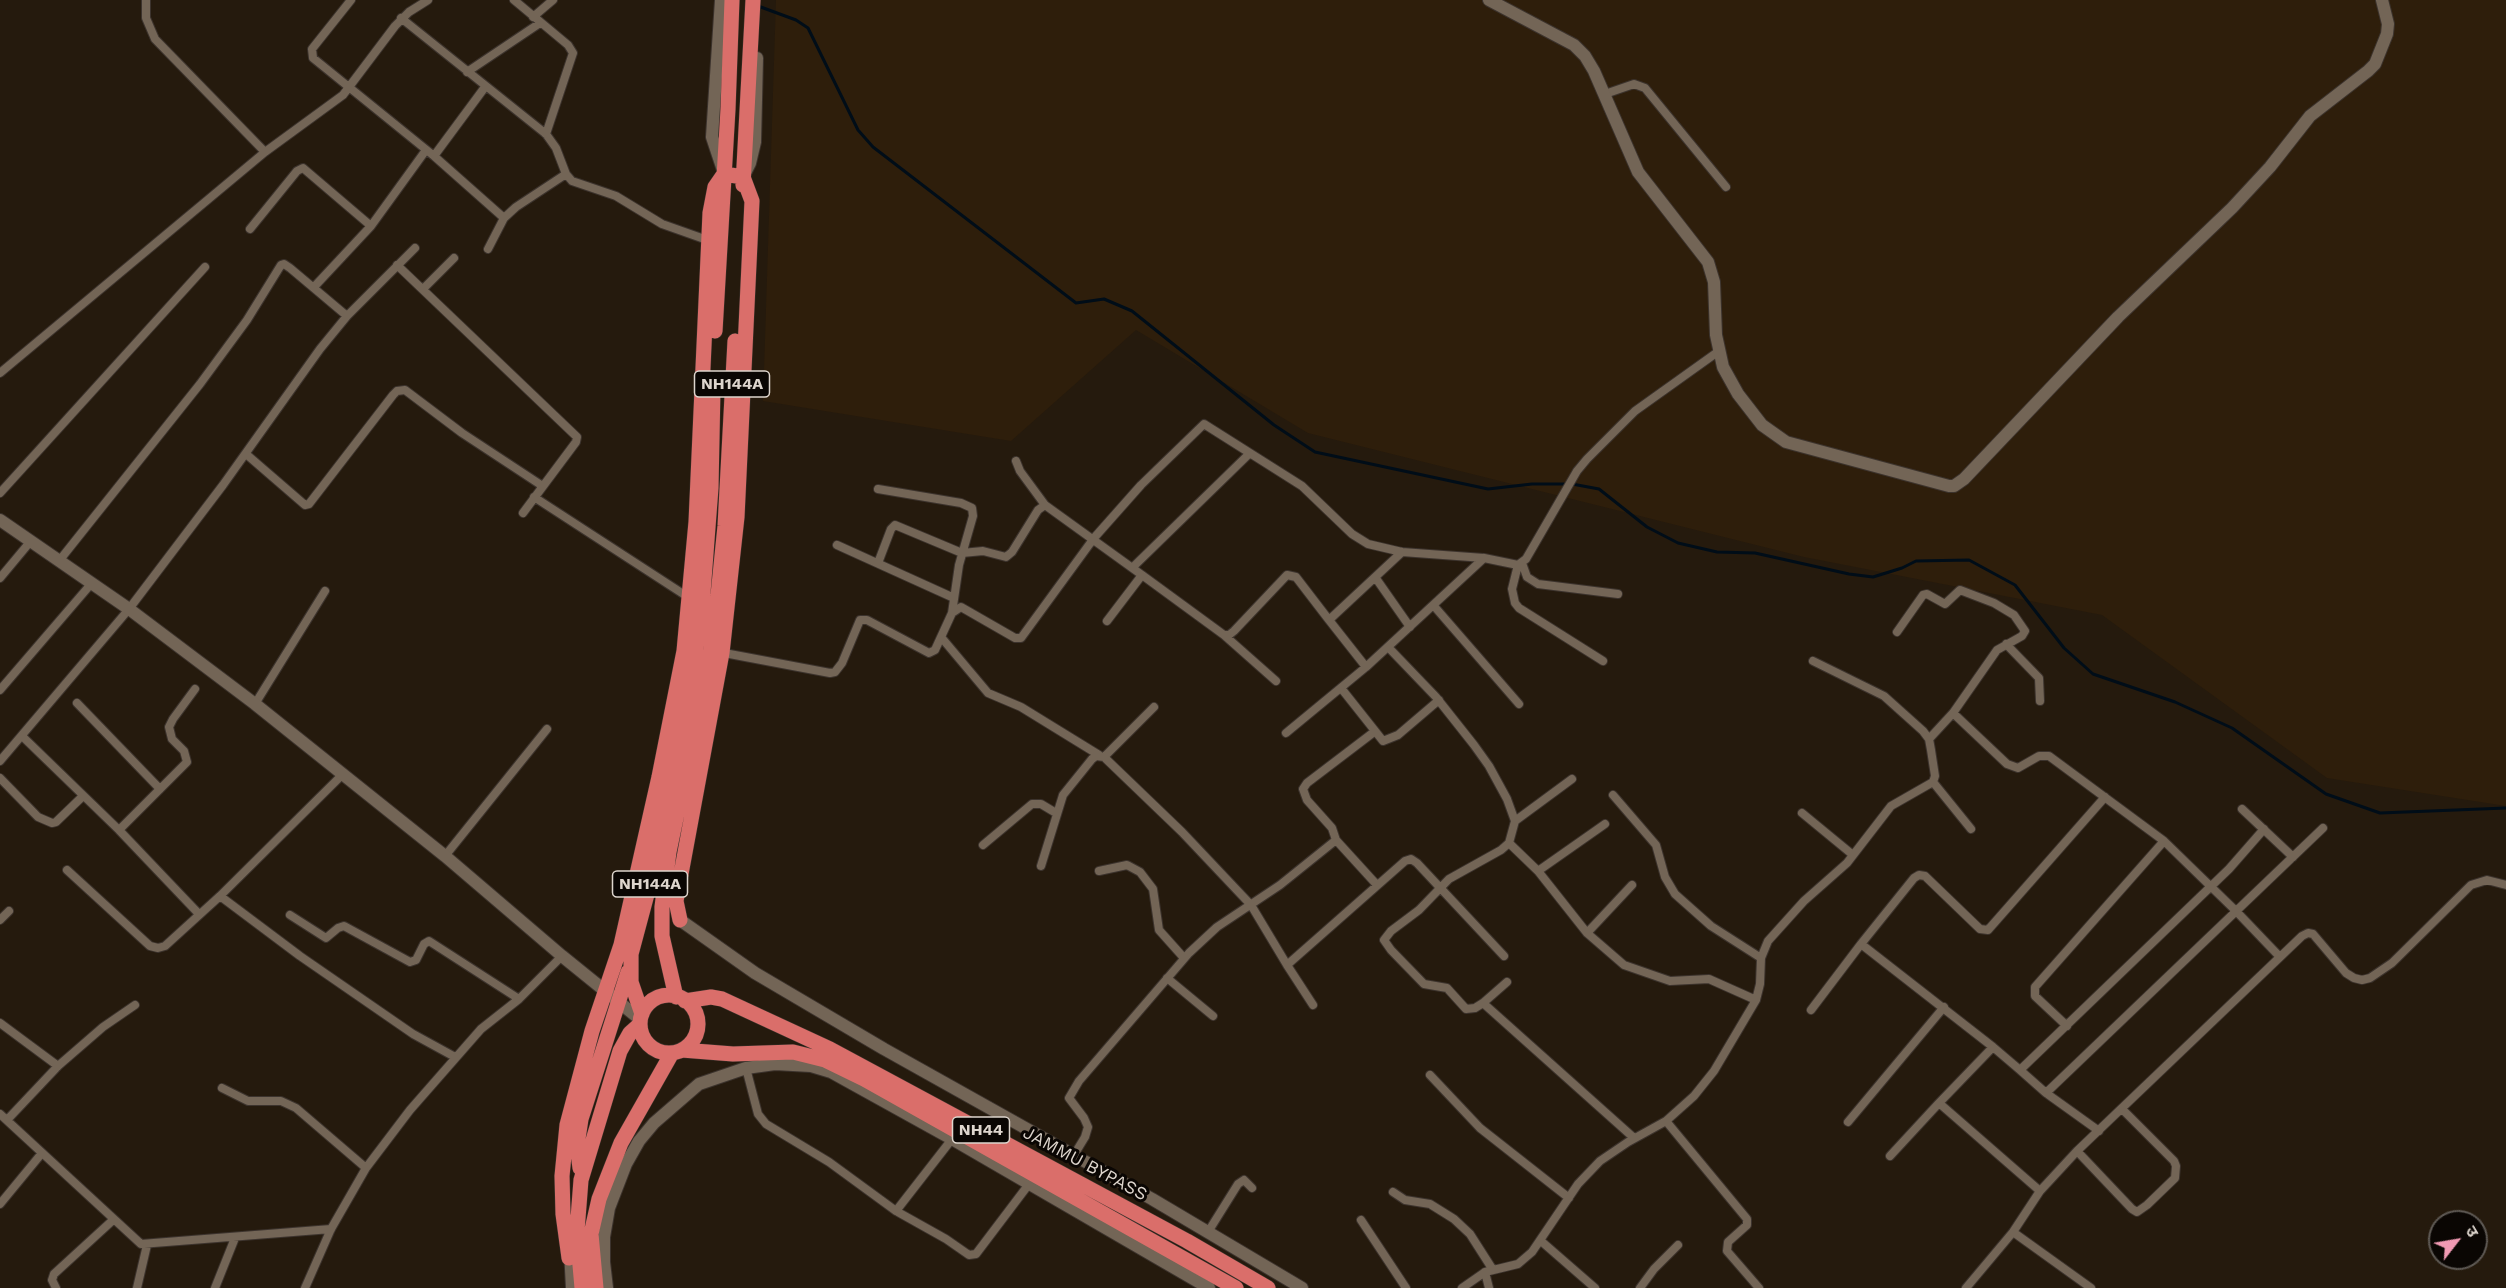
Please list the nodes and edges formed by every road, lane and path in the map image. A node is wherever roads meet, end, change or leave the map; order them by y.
1 (146, 0) edge
2 (428, 0) edge
3 (514, 0) edge
4 (553, 0) edge
5 (753, 0) edge
6 (759, 0) edge
7 (1489, 0) edge
8 (2382, 0) edge
9 (728, 1) edge
10 (346, 2) edge
11 (755, 17) junction
12 (401, 18) junction
13 (537, 20) junction
14 (467, 72) junction
15 (350, 87) junction
16 (485, 87) junction
17 (1605, 94) junction
18 (546, 134) junction
19 (426, 150) junction
20 (265, 152) junction
21 (434, 156) junction
22 (566, 174) junction
23 (724, 174) junction
24 (743, 177) junction
25 (1726, 187) dead end
26 (504, 218) junction
27 (371, 226) junction
28 (250, 229) dead end
29 (714, 242) junction
30 (415, 248) dead end
31 (488, 249) dead end
32 (454, 258) dead end
33 (397, 265) junction
34 (205, 267) dead end
35 (314, 287) junction
36 (423, 289) junction
37 (348, 316) junction
38 (1719, 351) junction
39 (0, 374) edge
40 (246, 454) junction
41 (1249, 454) junction
42 (1016, 461) dead end
43 (541, 485) junction
44 (878, 489) dead end
45 (0, 493) edge
46 (534, 497) junction
47 (1045, 505) junction
48 (523, 513) dead end
49 (0, 520) edge
50 (1094, 538) junction
51 (30, 542) junction
52 (837, 545) dead end
53 (1402, 552) junction
54 (963, 553) junction
55 (1484, 558) junction
56 (59, 561) junction
57 (878, 563) junction
58 (1520, 564) junction
59 (1133, 567) junction
60 (1143, 575) junction
61 (1375, 577) junction
62 (0, 578) edge
63 (91, 584) junction
64 (325, 591) dead end
65 (1618, 594) dead end
66 (954, 598) junction
67 (696, 602) junction
68 (1434, 606) junction
69 (129, 609) junction
70 (952, 613) junction
71 (1329, 620) junction
72 (1107, 621) dead end
73 (1410, 627) junction
74 (692, 631) junction
75 (1897, 632) dead end
76 (1224, 635) junction
77 (941, 637) junction
78 (2006, 644) junction
79 (1388, 647) junction
80 (716, 652) junction
81 (1603, 661) dead end
82 (1813, 661) dead end
83 (1366, 668) junction
84 (0, 674) edge
85 (8, 680) junction
86 (1276, 681) dead end
87 (1341, 688) junction
88 (195, 689) dead end
89 (0, 690) edge
90 (696, 693) junction
91 (1439, 700) junction
92 (2040, 701) dead end
93 (78, 703) dead end
94 (255, 704) junction
95 (1519, 704) dead end
96 (1154, 707) dead end
97 (1953, 713) junction
98 (547, 729) dead end
99 (1374, 732) junction
100 (1286, 733) dead end
101 (22, 736) junction
102 (1929, 739) junction
103 (703, 751) junction
104 (1101, 756) junction
105 (0, 761) edge
106 (681, 764) junction
107 (342, 775) junction
108 (659, 777) junction
109 (0, 778) edge
110 (1572, 779) dead end
111 (1933, 782) junction
112 (160, 789) junction
113 (1613, 795) dead end
114 (83, 796) junction
115 (2105, 797) junction
116 (2242, 809) dead end
117 (1056, 813) junction
118 (1802, 813) dead end
119 (1515, 821) junction
120 (1605, 824) dead end
121 (2323, 828) dead end
122 (1971, 829) dead end
123 (2264, 829) junction
124 (118, 830) junction
125 (1336, 840) junction
126 (2164, 841) junction
127 (1509, 843) junction
128 (984, 845) dead end
129 (1853, 855) junction
130 (445, 856) junction
131 (2293, 857) junction
132 (1041, 866) dead end
133 (67, 870) dead end
134 (1099, 871) dead end
135 (1538, 871) junction
136 (1377, 885) junction
137 (1632, 885) dead end
138 (2506, 885) edge
139 (2211, 886) junction
140 (1441, 887) junction
141 (220, 896) junction
142 (1251, 905) junction
143 (9, 910) dead end
144 (2236, 911) junction
145 (199, 914) junction
146 (290, 915) dead end
147 (0, 920) edge
148 (680, 920) joint
149 (1587, 933) junction
150 (1861, 944) junction
151 (562, 956) junction
152 (1504, 956) dead end
153 (2280, 957) junction
154 (1184, 958) junction
155 (1761, 958) junction
156 (1287, 965) junction
157 (629, 969) junction
158 (1167, 978) junction
159 (1507, 982) dead end
160 (605, 992) junction
161 (519, 999) junction
162 (681, 999) junction
163 (1756, 1000) junction
164 (619, 1002) junction
165 (1482, 1003) junction
166 (135, 1005) dead end
167 (1313, 1005) dead end
168 (1944, 1008) junction
169 (1811, 1010) dead end
170 (1213, 1016) dead end
171 (641, 1019) junction
172 (0, 1023) edge
173 (2067, 1026) junction
174 (1993, 1047) junction
175 (677, 1052) junction
176 (455, 1057) junction
177 (58, 1066) junction
178 (746, 1068) junction
179 (2020, 1070) junction
180 (1430, 1075) dead end
181 (222, 1088) dead end
182 (2046, 1093) junction
183 (1939, 1103) junction
184 (2122, 1109) junction
185 (3, 1117) edge
186 (1666, 1121) junction
187 (1848, 1122) dead end
188 (2099, 1131) junction
189 (1634, 1138) junction
190 (952, 1139) junction
191 (2077, 1151) junction
192 (42, 1153) junction
193 (1074, 1155) junction
194 (1890, 1156) dead end
195 (366, 1168) junction
196 (581, 1180) junction
197 (1029, 1184) junction
198 (1252, 1188) dead end
199 (2040, 1191) junction
200 (1394, 1192) dead end
201 (1569, 1198) junction
202 (0, 1204) edge
203 (896, 1211) junction
204 (113, 1220) junction
205 (1361, 1220) dead end
206 (331, 1229) junction
207 (1208, 1232) junction
208 (2013, 1232) junction
209 (584, 1233) junction
210 (235, 1238) junction
211 (1541, 1241) junction
212 (147, 1245) junction
213 (1678, 1245) dead end
214 (569, 1258) junction
215 (604, 1262) junction
216 (1489, 1271) junction
217 (56, 1288) edge
218 (137, 1288) edge
219 (215, 1288) edge
220 (305, 1288) edge
221 (572, 1288) edge
222 (582, 1288) edge
223 (596, 1288) edge
224 (607, 1288) edge
225 (1209, 1288) edge
226 (1236, 1288) edge
227 (1268, 1288) edge
228 (1302, 1288) edge
229 (1406, 1288) edge
230 (1462, 1288) edge
231 (1489, 1288) edge
232 (1595, 1288) edge
233 (1640, 1288) edge
234 (1759, 1288) edge
235 (1966, 1288) edge
236 (2091, 1288) edge

1 - 20 street
2 - 12 street
3 - 13 street
4 - 13 street
5 - 11 highway, NH144A
6 - 11 highway
7 - 17 street
8 - 38 street
9 - 23 highway, NH144A
10 - 15 street
11 - 24 highway, NH144A
12 - 14 street
12 - 15 street
13 - 14 street
13 - 18 street
14 - 16 street
15 - 19 street
15 - 20 street
16 - 18 street
16 - 21 street
17 - 25 street
17 - 38 street
18 - 22 street
19 - 21 street
19 - 27 street
20 - 39 street
21 - 26 street
22 - 26 street
22 - 29 street
23 - 24 highway
23 - 29 highway, NH144A
24 - 80 highway, NH144A
26 - 31 street
27 - 28 street
27 - 35 street
29 - 67 highway, NH144A
30 - 33 street
32 - 36 street
33 - 36 street
33 - 37 street
34 - 45 street
35 - 37 street
35 - 56 street
36 - 43 street
37 - 40 street
38 - 58 street
40 - 43 street
40 - 69 street
41 - 50 street
41 - 53 street
41 - 59 street
42 - 47 street
43 - 46 street
44 - 54 street
46 - 48 street
46 - 67 street
47 - 50 street
47 - 54 street
49 - 51 street
50 - 59 street
50 - 70 street
51 - 56 street
51 - 62 street
52 - 57 street
53 - 55 street
53 - 61 street
54 - 57 street
54 - 66 street
55 - 58 street
55 - 68 street
56 - 63 street
57 - 66 street
58 - 65 street
58 - 81 street
59 - 60 street
60 - 72 street
60 - 76 street
61 - 71 street
61 - 73 street
63 - 69 street
63 - 85 street
64 - 94 street
66 - 70 street
67 - 74 highway, NH144A
68 - 73 street
68 - 95 street
69 - 94 street
69 - 101 street
70 - 77 street
71 - 76 street
71 - 83 street
73 - 79 street
74 - 90 highway, NH144A
74 - 108 highway
75 - 78 street
76 - 86 street
77 - 80 street
77 - 104 street
78 - 92 street
78 - 97 street
79 - 83 street
79 - 91 street
80 - 90 highway, NH144A
80 - 103 highway
82 - 102 street
83 - 87 street
84 - 85 street
85 - 89 street
87 - 99 street
87 - 100 street
88 - 112 street
90 - 106 highway, NH144A
91 - 99 street
91 - 119 street
93 - 112 street
94 - 107 street
96 - 104 street
97 - 102 street
97 - 115 street
98 - 130 street
99 - 125 street
101 - 105 street
101 - 114 street
102 - 111 street
103 - 106 highway
103 - 148 highway
104 - 117 street
104 - 142 street
106 - 108 highway
106 - 157 highway, NH144A
106 - 162 highway, NH144A
107 - 130 street
107 - 141 street
108 - 160 highway
109 - 114 street
110 - 119 street
111 - 122 street
111 - 129 street
112 - 124 street
113 - 155 street
114 - 124 street
115 - 126 street
115 - 150 street
116 - 123 street
117 - 128 street
117 - 132 street
118 - 129 street
119 - 127 street
120 - 135 street
121 - 131 street
123 - 131 street
123 - 139 street
124 - 145 street
125 - 136 street
125 - 142 street
126 - 139 street
126 - 173 street
127 - 135 street
127 - 140 street
129 - 155 street
130 - 151 street
131 - 144 street
133 - 145 street
134 - 154 street
135 - 149 street
136 - 140 street
136 - 156 street
137 - 149 street
138 - 153 street
139 - 144 street
139 - 173 street
140 - 152 street
140 - 165 street
141 - 145 street
141 - 176 street
142 - 154 street
142 - 156 street
143 - 147 street
144 - 153 street
144 - 182 street
146 - 161 street
148 - 193 street
149 - 163 street
150 - 168 street
150 - 169 street
151 - 160 street
151 - 161 street
153 - 184 street
154 - 158 street
155 - 163 street
156 - 167 street
157 - 164 highway
157 - 171 highway, NH144A
158 - 170 street
158 - 193 street
159 - 165 street
160 - 164 street
160 - 214 highway
161 - 176 street
162 - 171 highway, NH44
162 - 175 highway, NH44
162 - 227 highway, JAMMU BYPASS / NH44
163 - 186 street
164 - 171 street
164 - 196 highway
165 - 189 street
166 - 177 street
168 - 174 street
168 - 187 street
171 - 175 highway, NH44
171 - 196 highway, NH44
172 - 177 street
173 - 179 street
174 - 179 street
174 - 183 street
175 - 209 highway, NH44
175 - 226 highway, JAMMU BYPASS / NH44
176 - 195 street
177 - 185 street
178 - 190 street
178 - 203 street
178 - 215 street
179 - 182 street
180 - 201 street
181 - 195 street
182 - 188 street
183 - 194 street
183 - 199 street
184 - 188 street
184 - 191 street
185 - 192 street
186 - 189 street
186 - 234 street
188 - 191 street
189 - 201 street
190 - 197 street
190 - 203 street
191 - 199 street
192 - 202 street
192 - 204 street
193 - 207 street
195 - 206 street
196 - 209 highway, NH44
197 - 203 street
197 - 225 street
198 - 207 street
199 - 208 street
200 - 216 street
201 - 211 street
204 - 212 street
204 - 217 street
205 - 229 street
206 - 210 street
206 - 220 street
207 - 228 street
208 - 235 street
208 - 236 street
209 - 214 street
209 - 215 street
209 - 222 highway, NH44
209 - 223 highway, NH44
210 - 212 street
210 - 219 street
211 - 216 street
211 - 232 street
212 - 218 street
213 - 233 street
214 - 221 street
215 - 224 street
216 - 230 street
216 - 231 street

